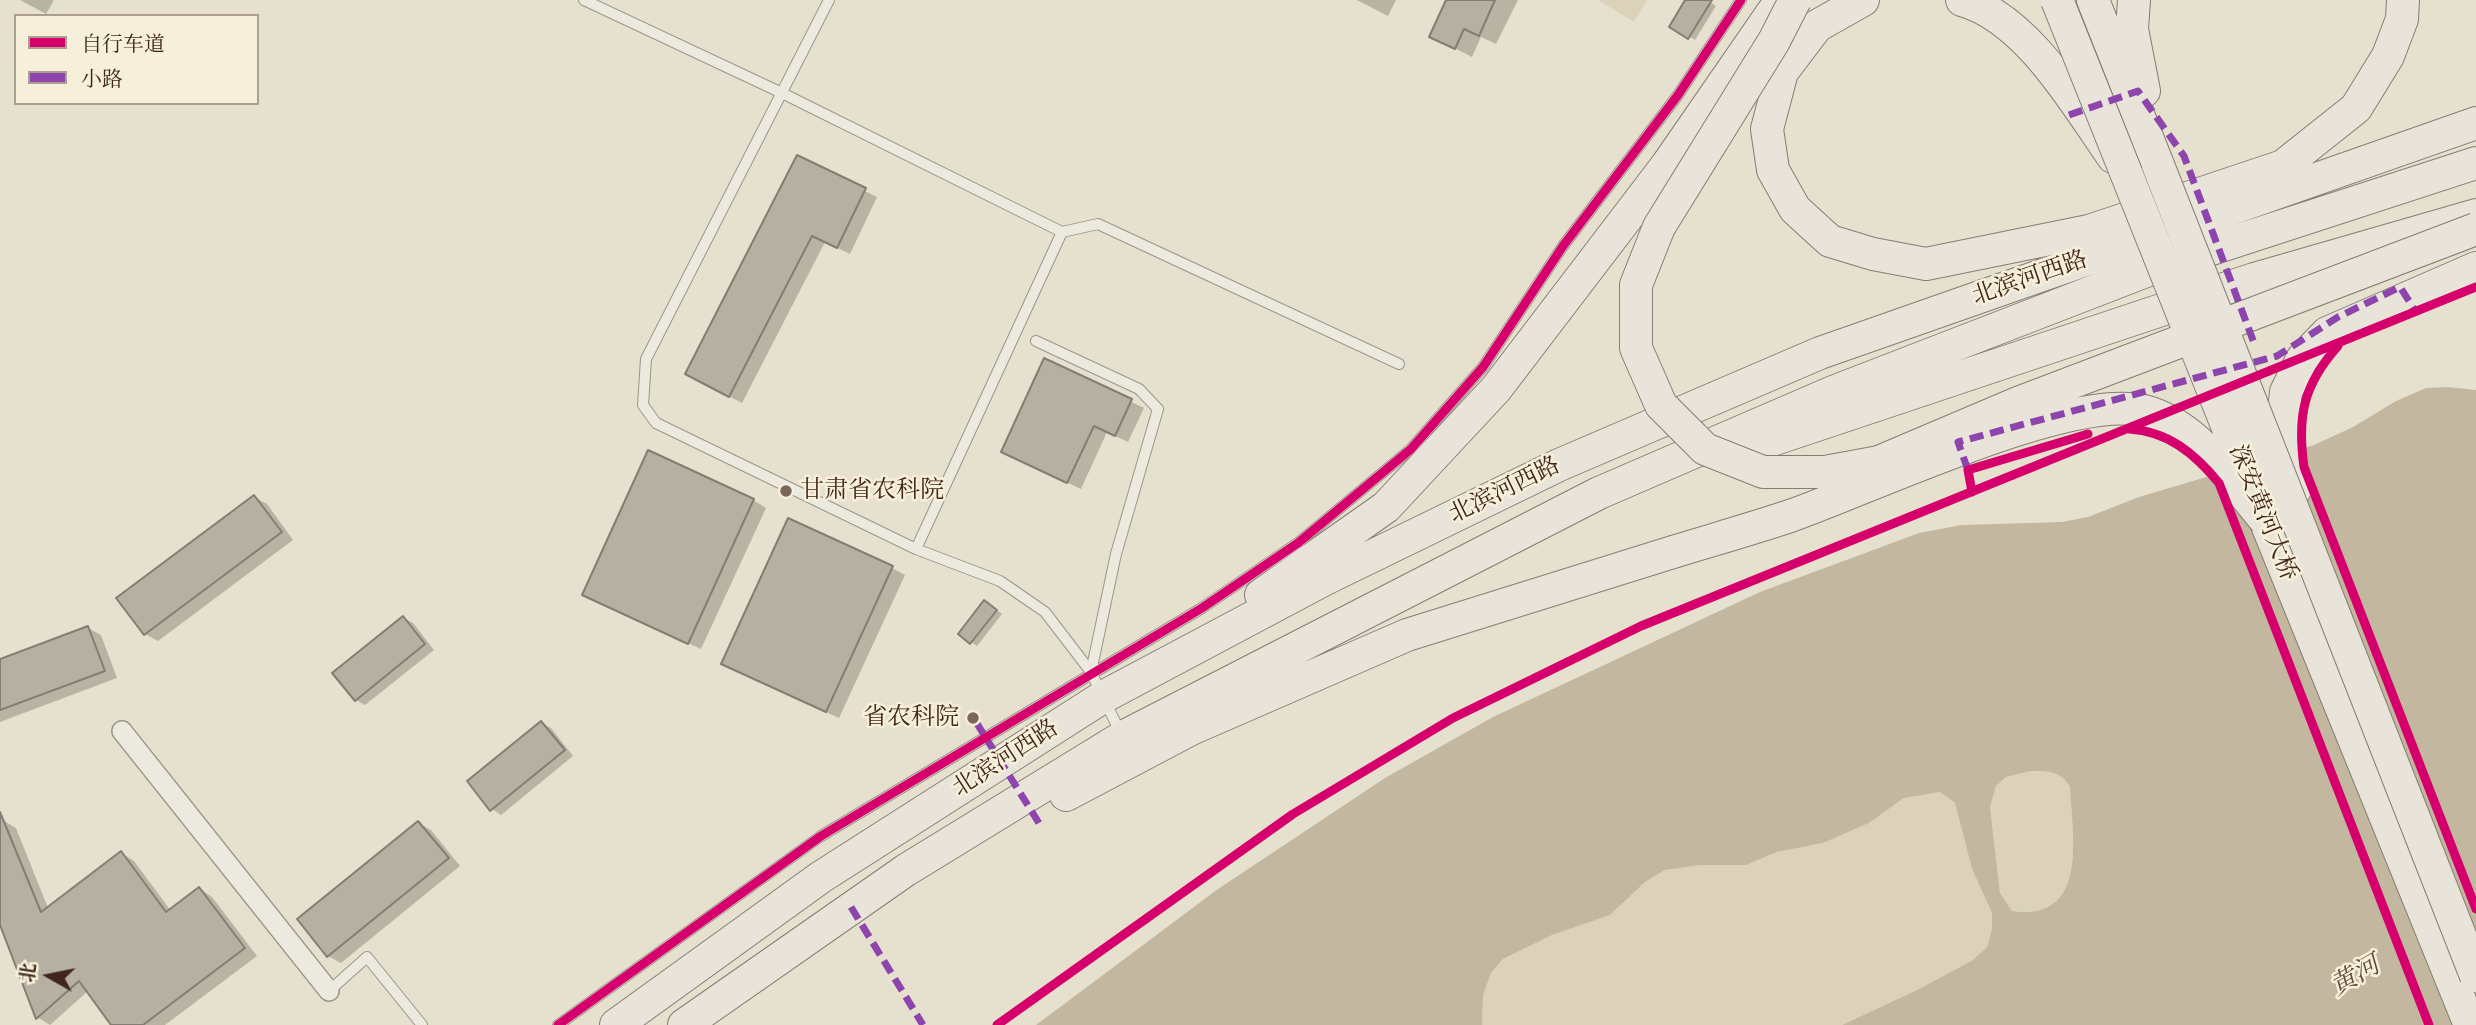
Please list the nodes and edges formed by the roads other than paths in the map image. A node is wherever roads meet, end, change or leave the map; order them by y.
1 (584, 0) edge
2 (829, 0) edge
3 (1741, 0) edge
4 (1781, 0) edge
5 (1795, 0) edge
6 (1863, 0) edge
7 (1962, 0) edge
8 (2057, 0) edge
9 (2093, 0) edge
10 (2134, 0) edge
11 (2403, 0) edge
12 (782, 93) junction
13 (2476, 123) edge
14 (2476, 163) edge
15 (2158, 165) junction
16 (2124, 173) junction
17 (2276, 193) junction
18 (2200, 196) junction
19 (2476, 215) edge
20 (2476, 229) edge
21 (2089, 231) junction
22 (1062, 232) junction
23 (2476, 268) edge
24 (2022, 282) junction
25 (1036, 341) dead end
26 (1399, 365) dead end
27 (1599, 493) junction
28 (2264, 520) junction
29 (916, 549) junction
30 (2309, 553) junction
31 (1158, 668) junction
32 (1097, 684) junction
33 (122, 730) dead end
34 (1123, 737) junction
35 (906, 870) junction
36 (2476, 976) edge
37 (329, 991) joint
38 (422, 1025) edge
39 (558, 1025) edge
40 (616, 1025) edge
41 (684, 1025) edge
42 (2470, 1025) edge

1 - 12 lane
2 - 12 lane
3 - 32 lane
4 - 31 main road
5 - 20 main road, bridge
6 - 21 main road
7 - 16 main road
8 - 16 main road, 深安黄河大桥, bridge
9 - 15 main road, 深安黄河大桥
10 - 15 main road
11 - 18 main road
12 - 22 lane
12 - 29 lane
13 - 17 main road, 北滨河西路
14 - 27 main road, 北滨河西路
15 - 30 main road, 深安黄河大桥, bridge
16 - 28 main road, 深安黄河大桥, bridge
17 - 18 main road
17 - 24 main road, 北滨河西路
18 - 21 main road
19 - 27 main road
21 - 24 main road
22 - 26 lane
22 - 29 lane
23 - 30 main road, bridge
24 - 31 main road, 北滨河西路
25 - 32 lane
27 - 34 main road, 北滨河西路
28 - 35 main road, bridge
28 - 42 main road, 深安黄河大桥
29 - 32 lane
30 - 36 main road, 深安黄河大桥, bridge
31 - 32 main road, 北滨河西路
32 - 34 lane
32 - 39 lane
32 - 40 main road, 北滨河西路
33 - 37 street
34 - 35 main road, 北滨河西路
35 - 41 main road, 北滨河西路
37 - 38 lane

